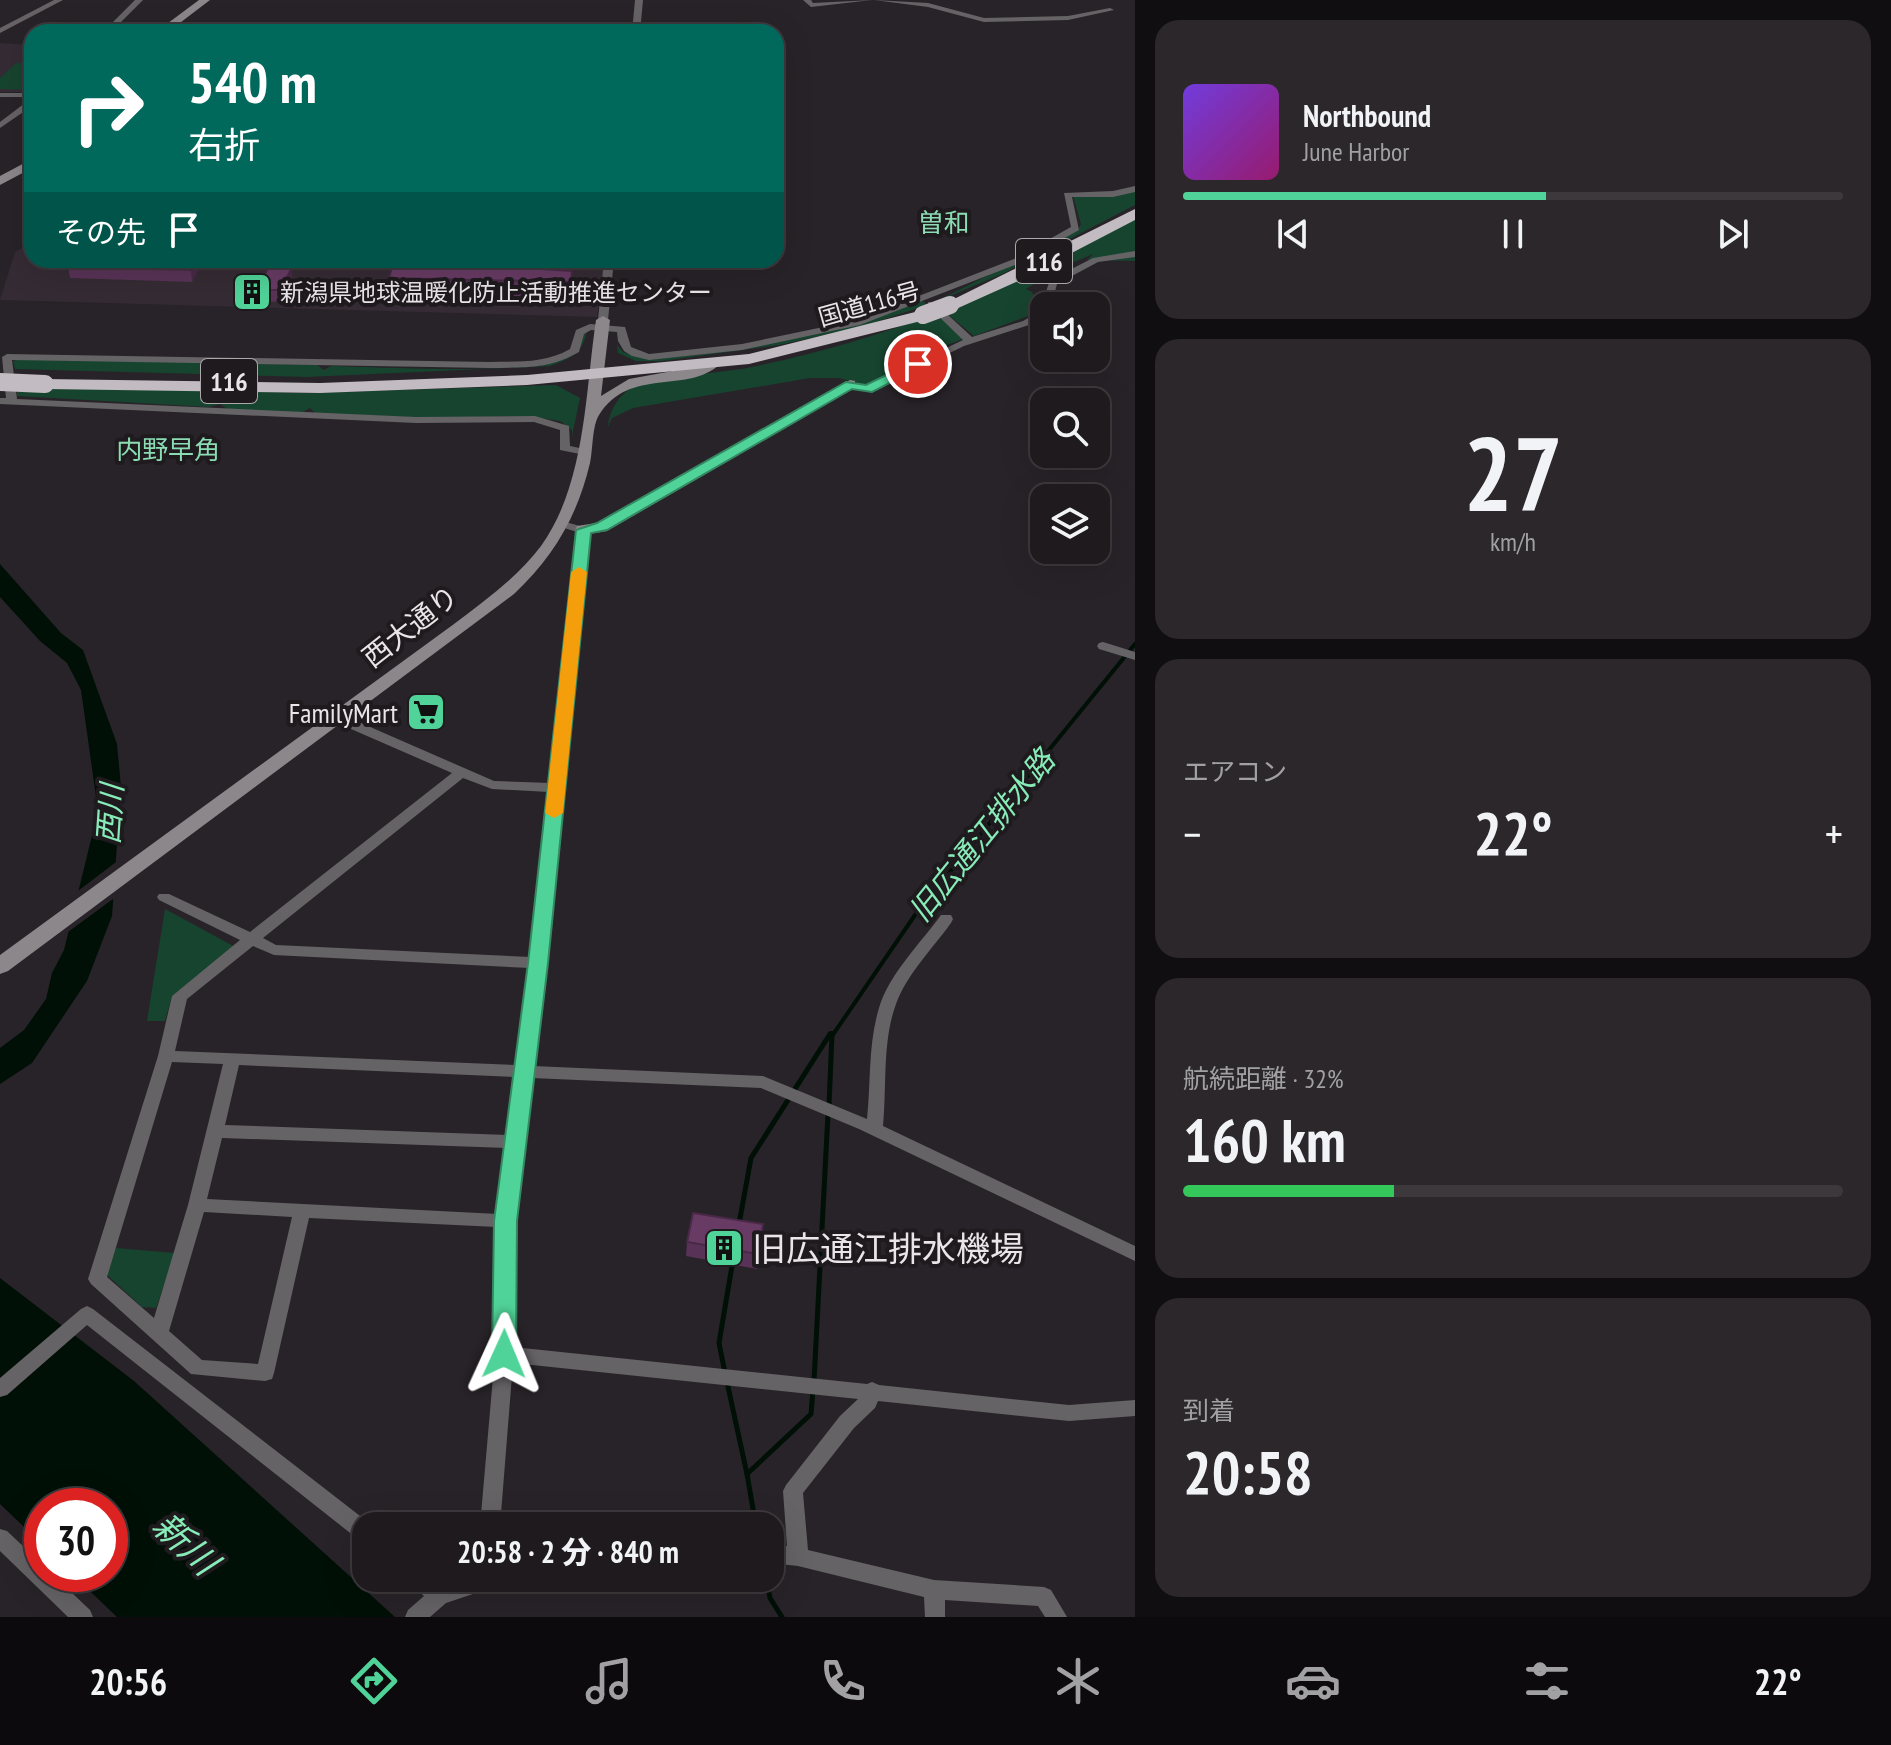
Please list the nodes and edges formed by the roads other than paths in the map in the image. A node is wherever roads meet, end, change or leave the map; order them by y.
1 (59, 0) edge
2 (139, 0) edge
3 (205, 0) edge
4 (639, 0) edge
5 (807, 0) edge
6 (868, 0) edge
7 (878, 0) edge
8 (1110, 10) dead end
9 (115, 24) edge
10 (172, 24) edge
11 (637, 24) edge
12 (0, 31) edge
13 (0, 95) edge
14 (24, 95) edge
15 (24, 108) edge
16 (0, 126) edge
17 (24, 168) edge
18 (0, 181) edge
19 (1135, 189) edge
20 (1135, 214) edge
21 (1135, 254) edge
22 (608, 268) edge
23 (960, 282) junction
24 (1050, 292) edge
25 (1030, 321) edge
26 (602, 323) junction
27 (969, 340) junction
28 (4, 357) edge
29 (713, 364) junction
30 (0, 374) edge
31 (597, 374) junction
32 (44, 380) junction
33 (0, 382) edge
34 (850, 384) joint
35 (6, 401) edge
36 (590, 415) junction
37 (585, 452) junction
38 (562, 524) junction
39 (583, 530) junction
40 (1103, 646) dead end
41 (1135, 656) edge
42 (340, 719) junction
43 (462, 772) junction
44 (557, 788) junction
45 (164, 897) dead end
46 (946, 919) dead end
47 (251, 939) junction
48 (538, 963) junction
49 (0, 966) edge
50 (166, 1056) junction
51 (232, 1060) junction
52 (524, 1074) junction
53 (869, 1127) junction
54 (217, 1131) junction
55 (514, 1142) junction
56 (197, 1205) junction
57 (302, 1210) junction
58 (506, 1221) junction
59 (1135, 1254) edge
60 (159, 1334) junction
61 (504, 1354) junction
62 (0, 1389) edge
63 (872, 1390) junction
64 (1135, 1408) edge
65 (491, 1512) edge
66 (352, 1522) edge
67 (0, 1538) edge
68 (784, 1543) edge
69 (784, 1555) edge
70 (934, 1590) junction
71 (434, 1592) edge
72 (450, 1592) edge
73 (439, 1596) junction
74 (83, 1617) edge
75 (415, 1617) edge
76 (935, 1617) edge
77 (1057, 1617) edge

1 - 12 street
2 - 9 street
3 - 10 street
4 - 11 street
5 - 6 street
7 - 8 street
13 - 14 street
15 - 16 street
17 - 18 street
19 - 23 street
20 - 29 highway, 国道116号 / 116, bridge
21 - 24 street
22 - 26 street
23 - 26 street
23 - 27 street
25 - 27 street
26 - 28 street
26 - 31 street, 西大通り
27 - 34 street
28 - 35 street
29 - 31 highway, 国道116号 / 116
29 - 36 street
30 - 32 highway, 116
31 - 32 highway, 116
31 - 36 street, 西大通り
32 - 33 highway, 116, bridge
34 - 39 street
35 - 37 street
36 - 37 street, 西大通り
37 - 38 street, 西大通り
38 - 39 street
38 - 42 street, 西大通り
39 - 44 street
40 - 41 street
42 - 43 street
42 - 49 street, 西大通り
43 - 44 street
43 - 47 street
44 - 48 street
45 - 47 street
46 - 53 street
47 - 48 street
47 - 50 street
48 - 52 street
50 - 51 street
50 - 60 street
51 - 52 street
51 - 54 street
52 - 53 street
52 - 55 street
53 - 59 street
54 - 55 street
54 - 56 street
55 - 58 street
56 - 57 street
56 - 60 street
57 - 58 street
57 - 60 street
58 - 61 street
61 - 63 street
61 - 65 street
62 - 66 street
63 - 64 street
63 - 68 street
67 - 74 street
69 - 70 street
70 - 76 street
70 - 77 street
71 - 73 street
72 - 73 street
73 - 75 street

